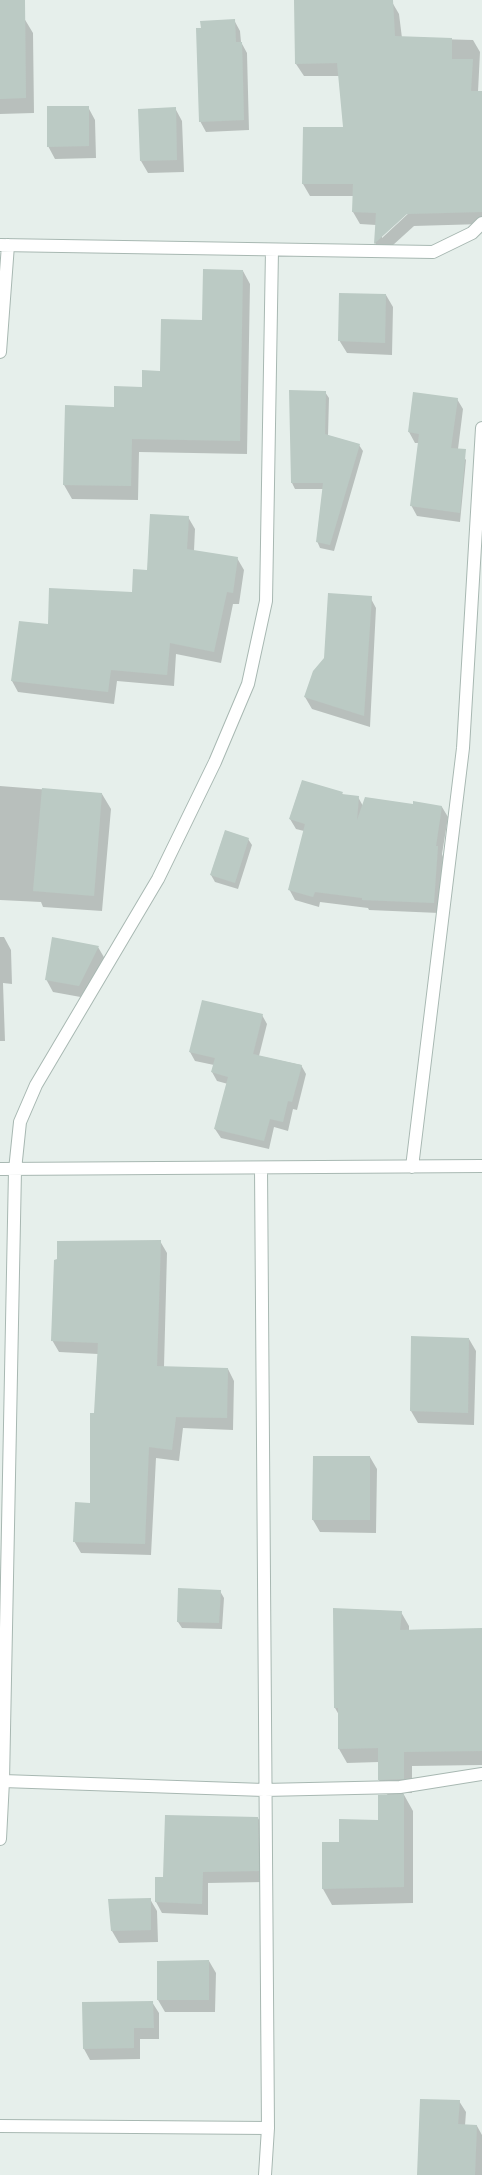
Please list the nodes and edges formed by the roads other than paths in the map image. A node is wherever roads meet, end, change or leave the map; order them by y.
1 (482, 223) edge
2 (4, 245) edge
3 (272, 250) junction
4 (0, 352) edge
5 (482, 428) edge
6 (482, 1166) edge
7 (412, 1167) junction
8 (261, 1168) junction
9 (0, 1169) edge
10 (15, 1170) junction
11 (482, 1774) edge
12 (3, 1781) junction
13 (264, 1790) junction
14 (0, 1839) edge
15 (0, 2126) edge
16 (268, 2128) junction
17 (265, 2175) edge

1 - 3 street
2 - 3 street
2 - 4 street
3 - 10 street
5 - 7 street
6 - 7 street
7 - 8 street
8 - 10 street
8 - 13 street
9 - 10 street
10 - 12 street
11 - 13 street
12 - 13 street
12 - 14 street
13 - 16 street
15 - 16 street
16 - 17 street

